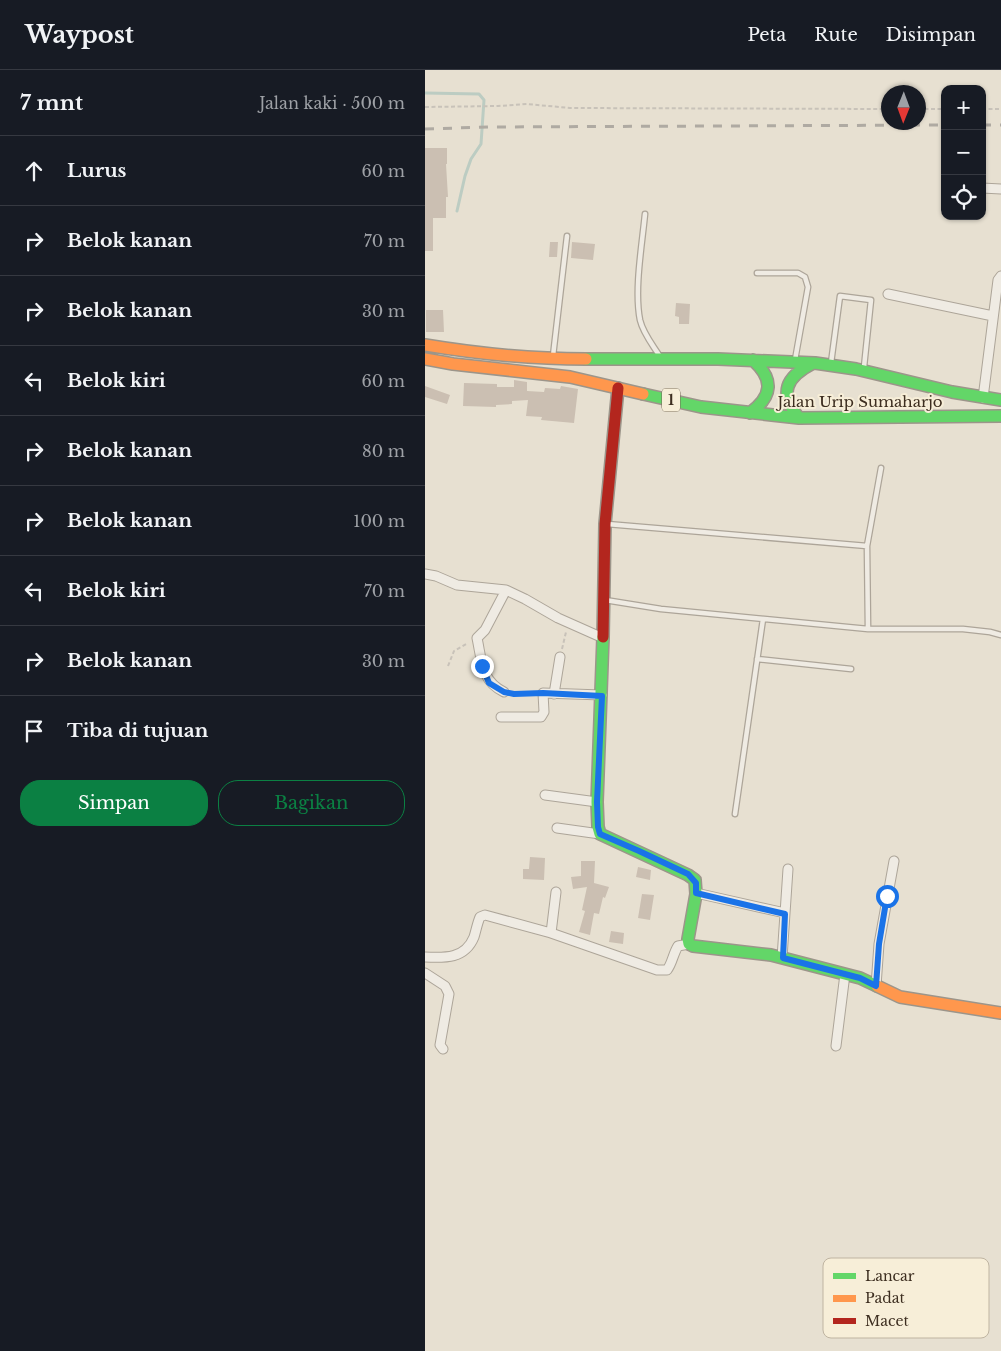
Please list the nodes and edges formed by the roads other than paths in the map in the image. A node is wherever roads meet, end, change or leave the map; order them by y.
1 (986, 188) edge
2 (1001, 189) edge
3 (645, 214) dead end
4 (567, 236) dead end
5 (757, 273) dead end
6 (1001, 276) edge
7 (887, 294) dead end
8 (993, 316) junction
9 (425, 345) edge
10 (553, 358) junction
11 (425, 359) edge
12 (662, 360) junction
13 (753, 360) junction
14 (795, 362) junction
15 (814, 362) junction
16 (831, 364) junction
17 (863, 370) junction
18 (618, 388) junction
19 (983, 398) junction
20 (1001, 400) edge
21 (750, 413) junction
22 (1001, 416) edge
23 (799, 418) junction
24 (881, 468) dead end
25 (605, 524) junction
26 (867, 546) junction
27 (425, 574) edge
28 (506, 590) junction
29 (604, 600) junction
30 (763, 619) junction
31 (868, 629) junction
32 (1001, 635) edge
33 (603, 638) junction
34 (560, 658) road end
35 (757, 659) junction
36 (851, 669) dead end
37 (504, 692) road end
38 (554, 694) junction
39 (602, 696) junction
40 (501, 717) dead end
41 (545, 795) dead end
42 (597, 802) junction
43 (735, 814) dead end
44 (557, 828) dead end
45 (600, 834) junction
46 (894, 861) dead end
47 (788, 870) dead end
48 (556, 892) dead end
49 (696, 893) junction
50 (785, 914) junction
51 (551, 933) junction
52 (689, 944) junction
53 (425, 957) edge
54 (783, 958) junction
55 (425, 973) edge
56 (845, 974) junction
57 (876, 986) junction
58 (1001, 1013) edge
59 (837, 1046) dead end
60 (443, 1049) dead end

1 - 2 street
3 - 12 lane
4 - 10 lane
5 - 14 lane
6 - 8 street
7 - 8 street
8 - 19 street
9 - 10 main road, Jalan Urip Sumaharjo
10 - 12 main road, Jalan Urip Sumaharjo
11 - 18 main road, Jalan Urip Sumaharjo / 1
12 - 13 main road, Jalan Urip Sumaharjo
13 - 14 main road, Jalan Urip Sumaharjo
13 - 21 main road
14 - 15 main road, Jalan Urip Sumaharjo
15 - 16 main road, Jalan Urip Sumaharjo
15 - 23 main road
16 - 17 main road, Jalan Urip Sumaharjo
16 - 17 lane
17 - 19 main road, Jalan Urip Sumaharjo
18 - 21 main road, Jalan Urip Sumaharjo / 1
18 - 25 main road
19 - 20 main road, Jalan Urip Sumaharjo
21 - 23 main road, Jalan Urip Sumaharjo / 1
22 - 23 main road, Jalan Urip Sumaharjo / 1
24 - 26 lane
25 - 26 lane
25 - 29 main road
26 - 31 lane
27 - 28 street
28 - 33 street
28 - 37 street
29 - 30 lane
29 - 33 main road
30 - 31 lane
30 - 35 lane
31 - 32 lane
33 - 39 main road
34 - 38 street
35 - 36 lane
35 - 43 lane
38 - 39 street
38 - 40 street
39 - 42 main road
41 - 42 street
42 - 45 main road
44 - 45 street
45 - 49 main road
46 - 57 street
47 - 50 street
48 - 51 street
49 - 50 street
49 - 52 main road
50 - 54 street
51 - 52 street
51 - 53 street
52 - 54 main road
54 - 56 main road
55 - 60 street
56 - 57 main road
56 - 59 street
57 - 58 main road

